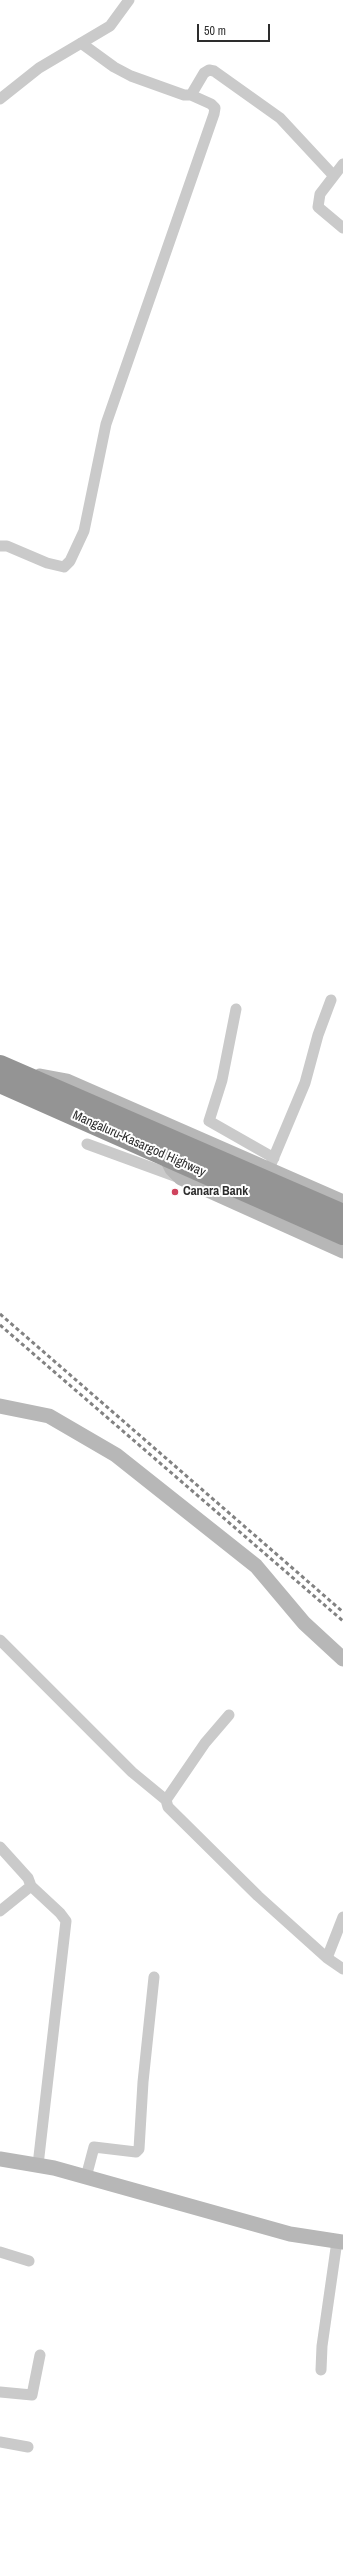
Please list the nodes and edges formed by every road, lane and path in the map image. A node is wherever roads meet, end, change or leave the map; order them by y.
1 (129, 0) edge
2 (81, 43) junction
3 (191, 95) junction
4 (0, 99) edge
5 (343, 164) edge
6 (333, 175) junction
7 (343, 228) edge
8 (0, 546) edge
9 (331, 1000) dead end
10 (236, 1010) dead end
11 (4, 1073) edge
12 (87, 1144) dead end
13 (166, 1157) junction
14 (271, 1164) junction
15 (181, 1178) junction
16 (343, 1202) edge
17 (343, 1214) edge
18 (343, 1235) edge
19 (343, 1251) edge
20 (0, 1406) edge
21 (0, 1640) edge
22 (343, 1659) edge
23 (229, 1715) dead end
24 (166, 1800) junction
25 (0, 1847) edge
26 (31, 1886) junction
27 (0, 1911) edge
28 (343, 1917) edge
29 (328, 1958) junction
30 (343, 1969) edge
31 (154, 1977) dead end
32 (0, 2159) edge
33 (38, 2165) junction
34 (86, 2177) junction
35 (340, 2241) edge
36 (0, 2252) edge
37 (29, 2261) dead end
38 (40, 2355) dead end
39 (321, 2370) dead end
40 (0, 2392) edge
41 (0, 2442) edge
42 (28, 2446) dead end

1 - 2 street
2 - 3 street
2 - 4 street
3 - 6 street
3 - 8 street
5 - 6 street
6 - 7 street
9 - 14 street
10 - 14 street
11 - 13 highway, Mangaluru-Kasargod Highway
11 - 14 street
11 - 17 highway, Mangaluru-Kasargod Highway
12 - 15 street
13 - 15 street
13 - 18 highway, Mangaluru-Kasargod Highway
14 - 16 street
15 - 19 street
20 - 22 street
21 - 24 street
23 - 24 street
24 - 29 street
25 - 26 street
26 - 27 street
26 - 33 street
28 - 29 street
29 - 30 street
31 - 34 street
32 - 33 street
33 - 34 street
34 - 35 street
35 - 39 street
36 - 37 street
38 - 40 street
41 - 42 street

